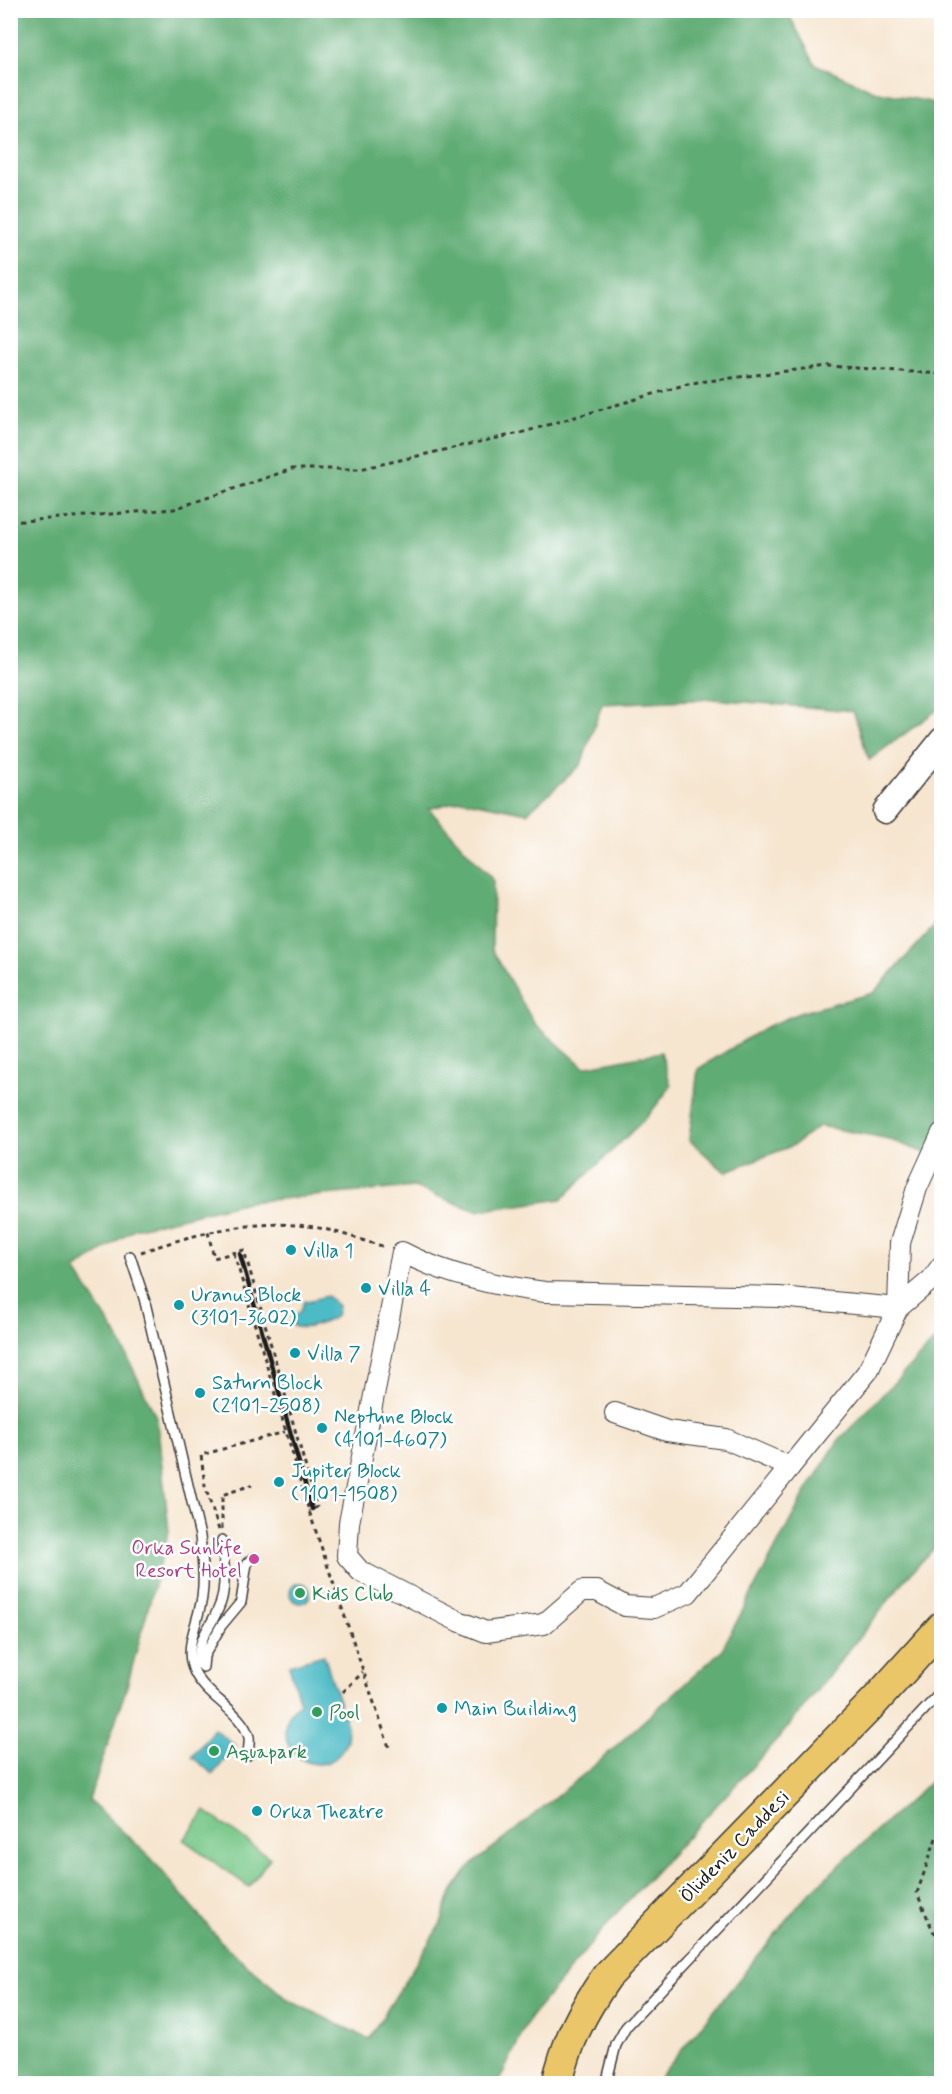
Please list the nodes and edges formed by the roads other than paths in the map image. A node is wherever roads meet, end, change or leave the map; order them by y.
1 (942, 740) edge
2 (885, 811) dead end
3 (942, 1133) edge
4 (130, 1256) road end
5 (942, 1265) edge
6 (898, 1308) junction
7 (615, 1413) dead end
8 (790, 1467) junction
9 (222, 1540) road end
10 (253, 1558) dead end
11 (942, 1627) edge
12 (202, 1682) junction
13 (942, 1691) edge
14 (248, 1755) dead end
15 (564, 2050) junction
16 (557, 2084) edge
17 (566, 2084) edge
18 (606, 2084) edge

1 - 2 street
3 - 6 street
4 - 12 lane
5 - 6 street
6 - 8 street
6 - 8 street
7 - 8 street
9 - 12 lane
10 - 12 lane
11 - 15 main road, Ölüdeniz Caddesi
12 - 14 lane
13 - 18 lane
15 - 16 main road, Ölüdeniz Caddesi
15 - 17 lane

